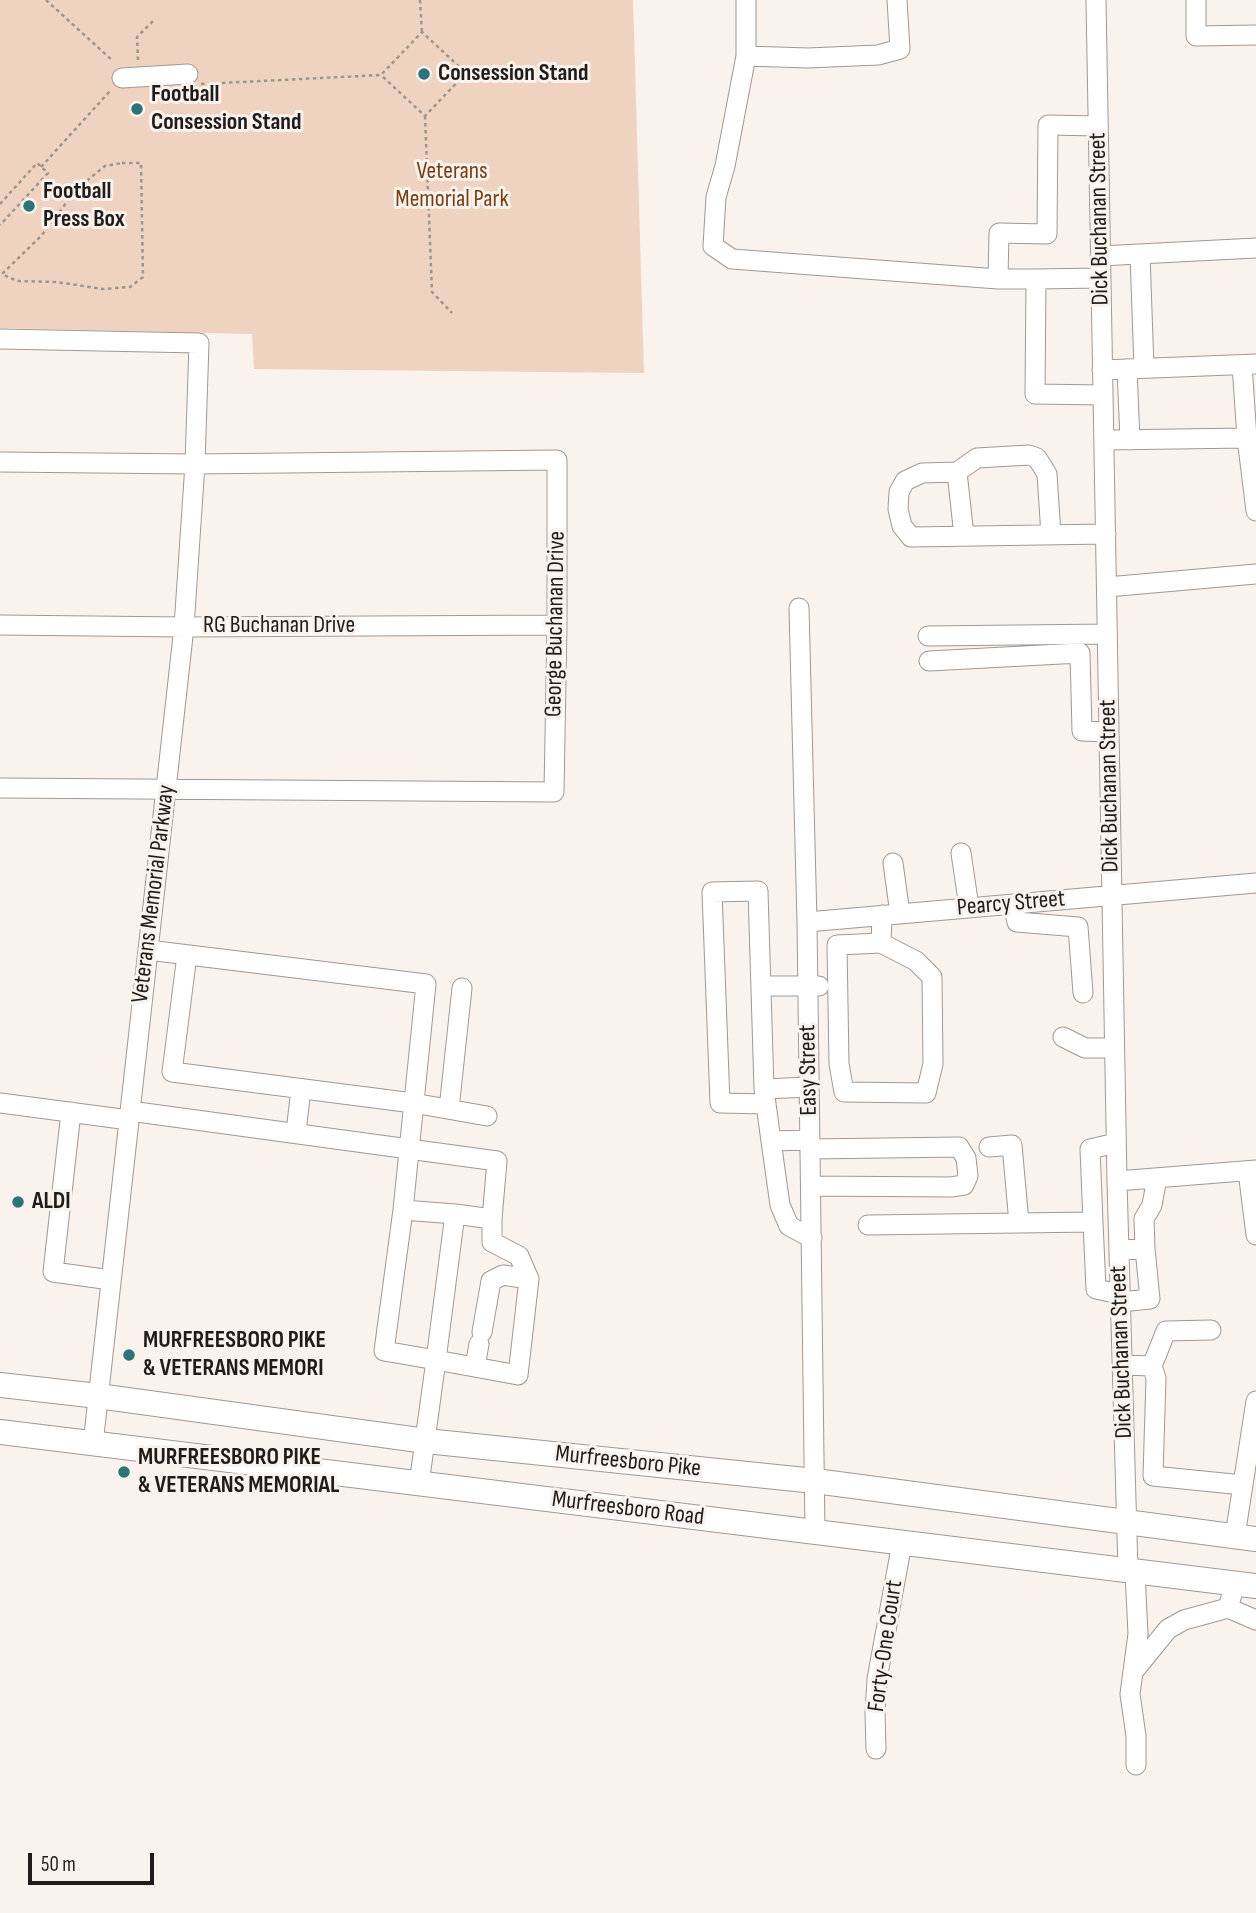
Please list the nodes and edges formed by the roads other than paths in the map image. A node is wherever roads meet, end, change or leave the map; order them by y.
1 (746, 0) edge
2 (897, 0) edge
3 (1096, 0) edge
4 (1196, 0) edge
5 (1256, 35) edge
6 (746, 56) junction
7 (131, 77) road end
8 (189, 80) road end
9 (1098, 126) junction
10 (1256, 248) edge
11 (1140, 254) junction
12 (1100, 256) junction
13 (1101, 278) junction
14 (998, 279) junction
15 (1036, 279) junction
16 (0, 339) edge
17 (1249, 365) edge
18 (1136, 368) junction
19 (1102, 370) junction
20 (1103, 395) junction
21 (1247, 438) junction
22 (1104, 440) junction
23 (1130, 440) junction
24 (0, 463) edge
25 (195, 464) junction
26 (957, 472) junction
27 (1256, 511) edge
28 (1106, 534) junction
29 (964, 536) junction
30 (1051, 536) junction
31 (1256, 574) edge
32 (1107, 587) junction
33 (799, 608) dead end
34 (0, 625) edge
35 (557, 625) junction
36 (184, 627) junction
37 (1107, 634) junction
38 (928, 636) dead end
39 (929, 661) dead end
40 (1109, 732) junction
41 (0, 788) edge
42 (167, 790) junction
43 (961, 853) dead end
44 (893, 863) dead end
45 (1256, 883) edge
46 (1111, 895) junction
47 (1013, 904) junction
48 (969, 907) junction
49 (891, 914) junction
50 (807, 922) junction
51 (881, 943) junction
52 (148, 950) junction
53 (187, 955) junction
54 (1081, 960) junction
55 (1112, 961) junction
56 (808, 985) junction
57 (761, 986) junction
58 (837, 986) junction
59 (462, 988) dead end
60 (1083, 993) dead end
61 (1063, 1037) dead end
62 (1114, 1048) junction
63 (839, 1064) junction
64 (809, 1079) junction
65 (301, 1089) junction
66 (765, 1096) junction
67 (0, 1103) edge
68 (413, 1103) junction
69 (449, 1109) junction
70 (71, 1112) junction
71 (129, 1115) junction
72 (487, 1116) dead end
73 (296, 1132) junction
74 (771, 1141) junction
75 (1116, 1143) junction
76 (810, 1144) junction
77 (408, 1147) junction
78 (989, 1147) dead end
79 (1252, 1171) edge
80 (1157, 1178) junction
81 (1117, 1181) junction
82 (811, 1186) junction
83 (403, 1210) junction
84 (455, 1214) junction
85 (492, 1219) junction
86 (1093, 1222) junction
87 (1019, 1223) junction
88 (868, 1225) dead end
89 (1256, 1235) edge
90 (811, 1237) junction
91 (1145, 1249) junction
92 (1119, 1250) junction
93 (529, 1279) junction
94 (111, 1280) junction
95 (1120, 1298) junction
96 (1210, 1330) dead end
97 (436, 1360) junction
98 (1122, 1365) junction
99 (1152, 1366) junction
100 (475, 1367) junction
101 (0, 1385) edge
102 (98, 1396) junction
103 (1256, 1401) edge
104 (0, 1432) edge
105 (426, 1441) junction
106 (93, 1444) junction
107 (815, 1481) junction
108 (419, 1483) junction
109 (1243, 1485) junction
110 (1127, 1521) junction
111 (816, 1532) junction
112 (1245, 1538) edge
113 (902, 1543) junction
114 (1132, 1572) junction
115 (1245, 1585) edge
116 (1228, 1608) junction
117 (1256, 1620) edge
118 (1133, 1672) junction
119 (876, 1749) dead end
120 (1136, 1765) dead end

1 - 6 street
2 - 6 street
3 - 9 street, Dick Buchanan Street
4 - 5 street
6 - 14 street
7 - 8 street
9 - 12 street, Dick Buchanan Street
9 - 14 street
10 - 11 street
11 - 12 street
11 - 18 street
12 - 13 street, Dick Buchanan Street
13 - 15 street
13 - 19 street, Dick Buchanan Street
14 - 15 street
15 - 20 street
16 - 25 street, Veterans Memorial Parkway
17 - 18 street
17 - 21 street
18 - 19 street
18 - 23 street
19 - 20 street, Dick Buchanan Street
20 - 22 street, Dick Buchanan Street
21 - 23 street
21 - 27 street
22 - 23 street
22 - 28 street, Dick Buchanan Street
24 - 25 street, George Buchanan Drive
25 - 35 street, George Buchanan Drive
25 - 36 street, Veterans Memorial Parkway
26 - 29 street
26 - 29 street
26 - 30 street
28 - 30 street
28 - 32 street, Dick Buchanan Street
29 - 30 street
31 - 32 street
32 - 37 street, Dick Buchanan Street
33 - 50 street, Easy Street
34 - 36 street, RG Buchanan Drive
35 - 36 street, RG Buchanan Drive
35 - 42 street, George Buchanan Drive
36 - 42 street, Veterans Memorial Parkway
37 - 38 street
37 - 40 street, Dick Buchanan Street
39 - 40 street
40 - 46 street, Dick Buchanan Street
41 - 42 street, George Buchanan Drive
42 - 52 street, Veterans Memorial Parkway
43 - 48 street
44 - 49 street
45 - 46 street, Pearcy Street
46 - 47 street, Pearcy Street
46 - 55 street, Dick Buchanan Street
47 - 48 street, Pearcy Street
47 - 54 street
48 - 49 street, Pearcy Street
49 - 50 street, Pearcy Street
49 - 51 street
50 - 56 street, Easy Street
51 - 58 street
51 - 63 street
52 - 53 street
52 - 71 street, Veterans Memorial Parkway
53 - 65 street
53 - 68 street
54 - 55 street
54 - 60 street
55 - 62 street, Dick Buchanan Street
56 - 57 street
56 - 58 street
56 - 64 street, Easy Street
57 - 66 street
57 - 66 street
58 - 63 street
59 - 69 street
61 - 62 street
62 - 75 street, Dick Buchanan Street
63 - 64 street
64 - 66 street
64 - 76 street, Easy Street
65 - 68 street
65 - 73 street
66 - 74 street
67 - 70 street
68 - 69 street
68 - 77 street
69 - 72 street
70 - 71 street
70 - 94 street
71 - 73 street
71 - 94 street, Veterans Memorial Parkway
73 - 77 street
74 - 76 street
74 - 90 street
75 - 81 street, Dick Buchanan Street
75 - 86 street
76 - 82 street, Easy Street
76 - 82 street
77 - 83 street
77 - 85 street
78 - 87 street
79 - 80 street
79 - 89 street
80 - 81 street
80 - 91 street
81 - 92 street, Dick Buchanan Street
82 - 90 street, Easy Street
83 - 84 street
83 - 97 street
84 - 85 street
84 - 97 street
85 - 93 street
86 - 87 street
86 - 95 street
87 - 88 street
90 - 107 street, Easy Street
91 - 92 street
91 - 95 street
92 - 95 street, Dick Buchanan Street
93 - 100 street
93 - 100 street
94 - 102 street, Veterans Memorial Parkway
95 - 98 street, Dick Buchanan Street
96 - 99 street
97 - 100 street
97 - 105 street
98 - 99 street
98 - 110 street, Dick Buchanan Street
99 - 109 street
101 - 102 main road, Murfreesboro Pike
102 - 105 main road, Murfreesboro Pike
102 - 106 street, Veterans Memorial Parkway
103 - 109 street
104 - 106 main road, Murfreesboro Road
105 - 107 main road, Murfreesboro Pike
105 - 108 street
106 - 108 main road, Murfreesboro Road
107 - 110 main road, Murfreesboro Pike
107 - 111 street, Easy Street
108 - 111 main road, Murfreesboro Road
109 - 112 street
110 - 112 main road, Murfreesboro Pike
110 - 114 street, Dick Buchanan Street
111 - 113 main road, Murfreesboro Road
113 - 114 main road, Murfreesboro Road
113 - 119 street, Forty-One Court
114 - 115 main road, Murfreesboro Road
114 - 118 street, Dick Buchanan Street
115 - 116 street
116 - 117 street
116 - 118 street
118 - 120 street, Dick Buchanan Street

